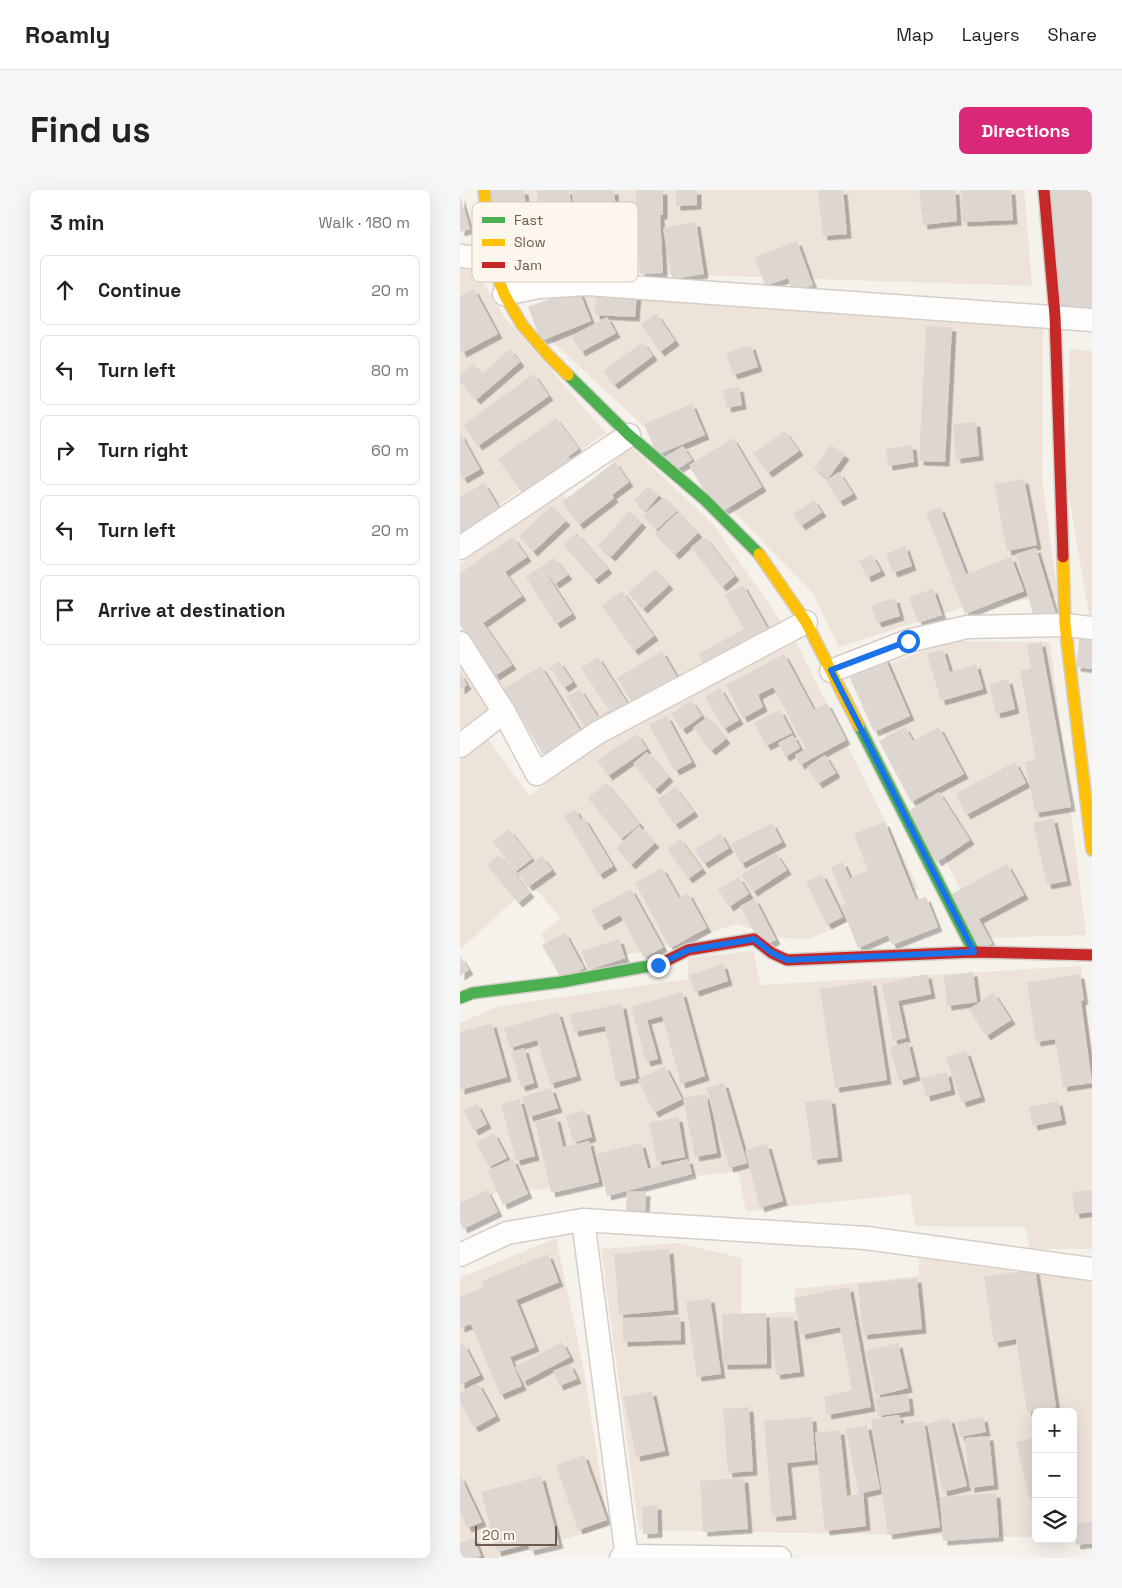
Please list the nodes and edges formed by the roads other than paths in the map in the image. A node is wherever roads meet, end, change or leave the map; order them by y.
1 (1044, 190) edge
2 (500, 282) edge
3 (504, 294) junction
4 (1054, 316) junction
5 (1092, 320) edge
6 (629, 434) junction
7 (460, 548) edge
8 (806, 622) junction
9 (1065, 625) junction
10 (1092, 628) edge
11 (460, 643) edge
12 (831, 670) junction
13 (504, 712) junction
14 (460, 746) edge
15 (1092, 850) edge
16 (974, 952) junction
17 (1092, 955) edge
18 (460, 998) edge
19 (583, 1220) junction
20 (460, 1255) edge
21 (1092, 1269) edge
22 (625, 1557) edge
23 (780, 1558) edge

1 - 4 street
2 - 3 street
3 - 4 street
3 - 6 street
4 - 5 street
4 - 9 street
6 - 7 street
6 - 8 street
8 - 12 street
8 - 13 street
9 - 10 street
9 - 12 street
9 - 15 street
11 - 13 street
12 - 16 street
13 - 14 street
16 - 17 street
16 - 18 street
19 - 20 street
19 - 21 street
19 - 22 street
22 - 23 street

